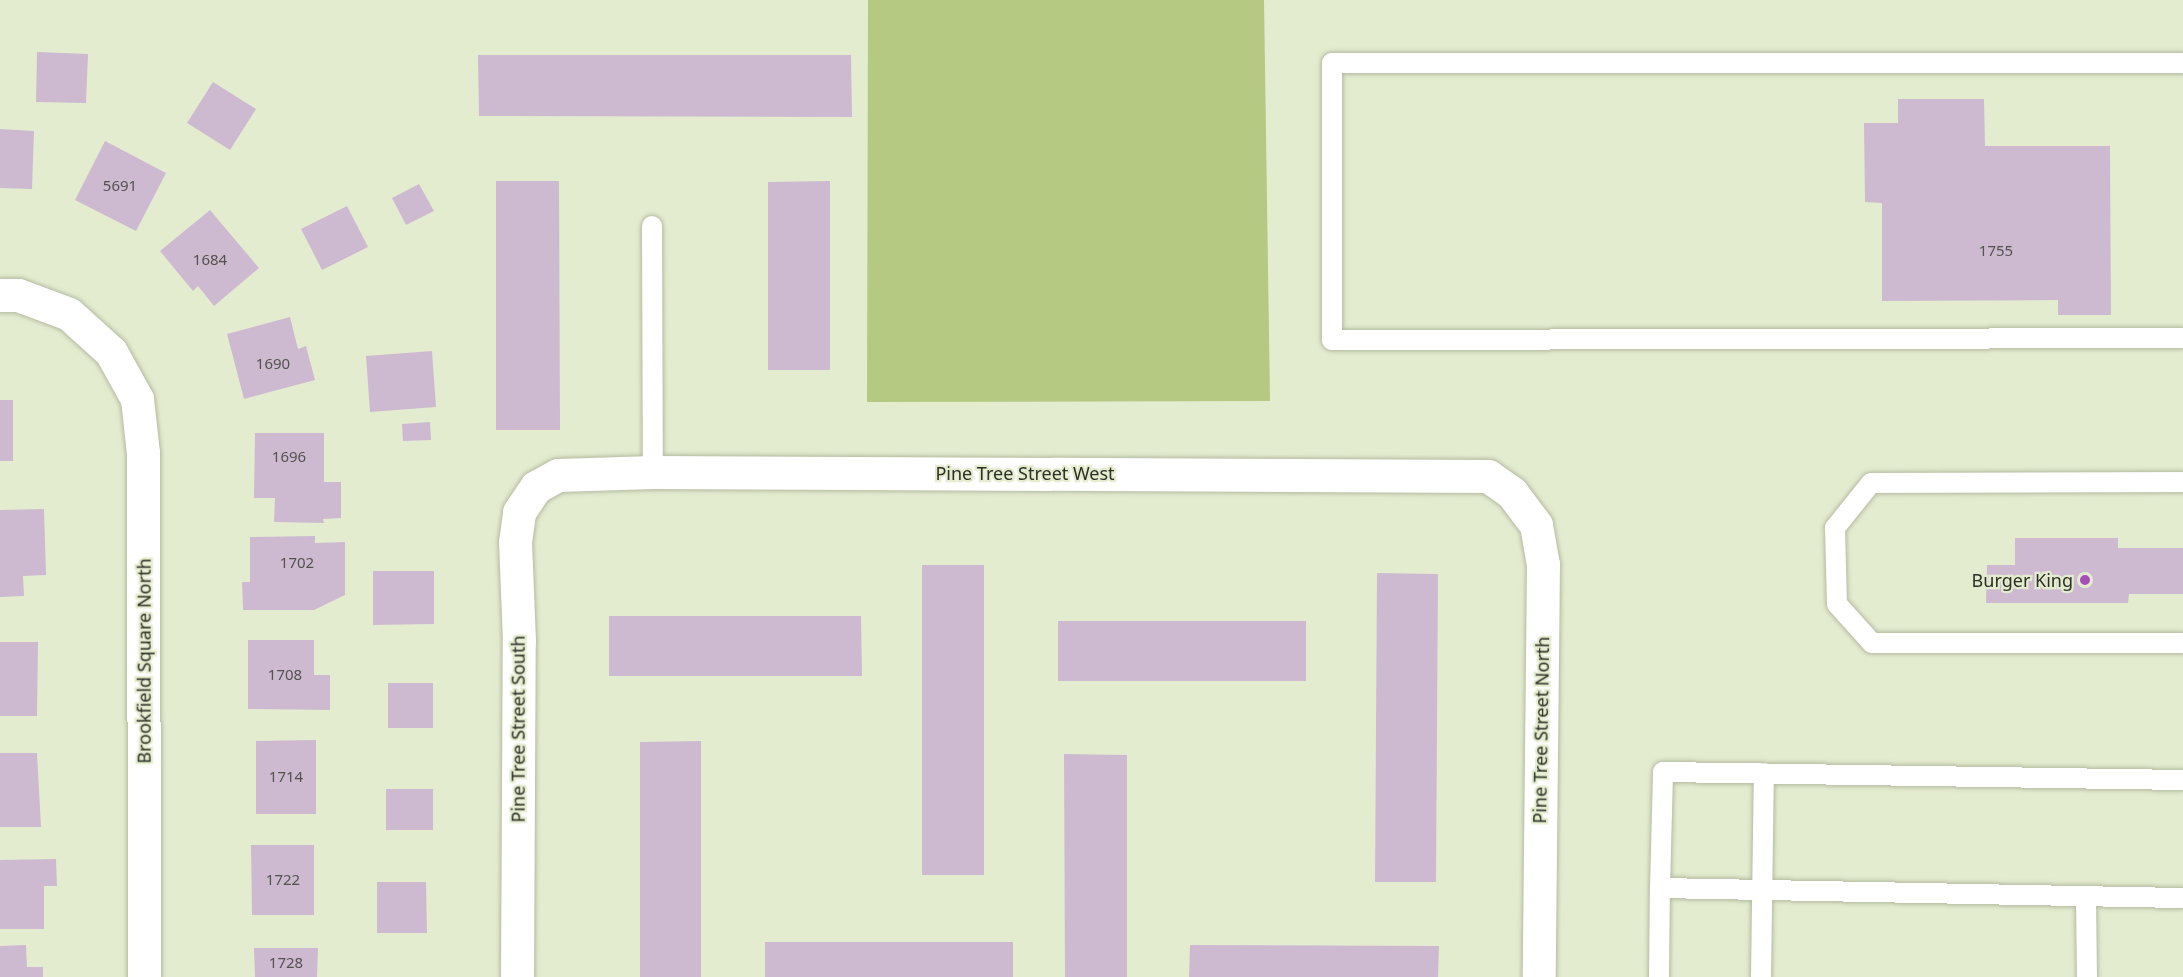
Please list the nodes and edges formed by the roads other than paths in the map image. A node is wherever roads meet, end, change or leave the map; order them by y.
1 (2183, 63) edge
2 (652, 226) dead end
3 (0, 295) edge
4 (2183, 338) edge
5 (653, 472) junction
6 (2183, 482) edge
7 (536, 487) joint
8 (1512, 492) joint
9 (2183, 643) edge
10 (1764, 773) junction
11 (2183, 780) edge
12 (1660, 888) junction
13 (1763, 893) junction
14 (2086, 897) junction
15 (2183, 898) edge
16 (144, 977) edge
17 (517, 977) edge
18 (1539, 977) edge
19 (1659, 977) edge
20 (1761, 977) edge
21 (2087, 977) edge

1 - 4 lane
2 - 5 lane
3 - 16 street, Brookfield Square North
5 - 7 street, Pine Tree Street West
5 - 8 street, Pine Tree Street West
6 - 9 lane
7 - 17 street, Pine Tree Street South
8 - 18 street, Pine Tree Street North
10 - 11 lane
10 - 12 lane
10 - 13 lane
12 - 13 lane
12 - 19 lane
13 - 14 lane
13 - 20 lane
14 - 15 lane
14 - 21 lane

